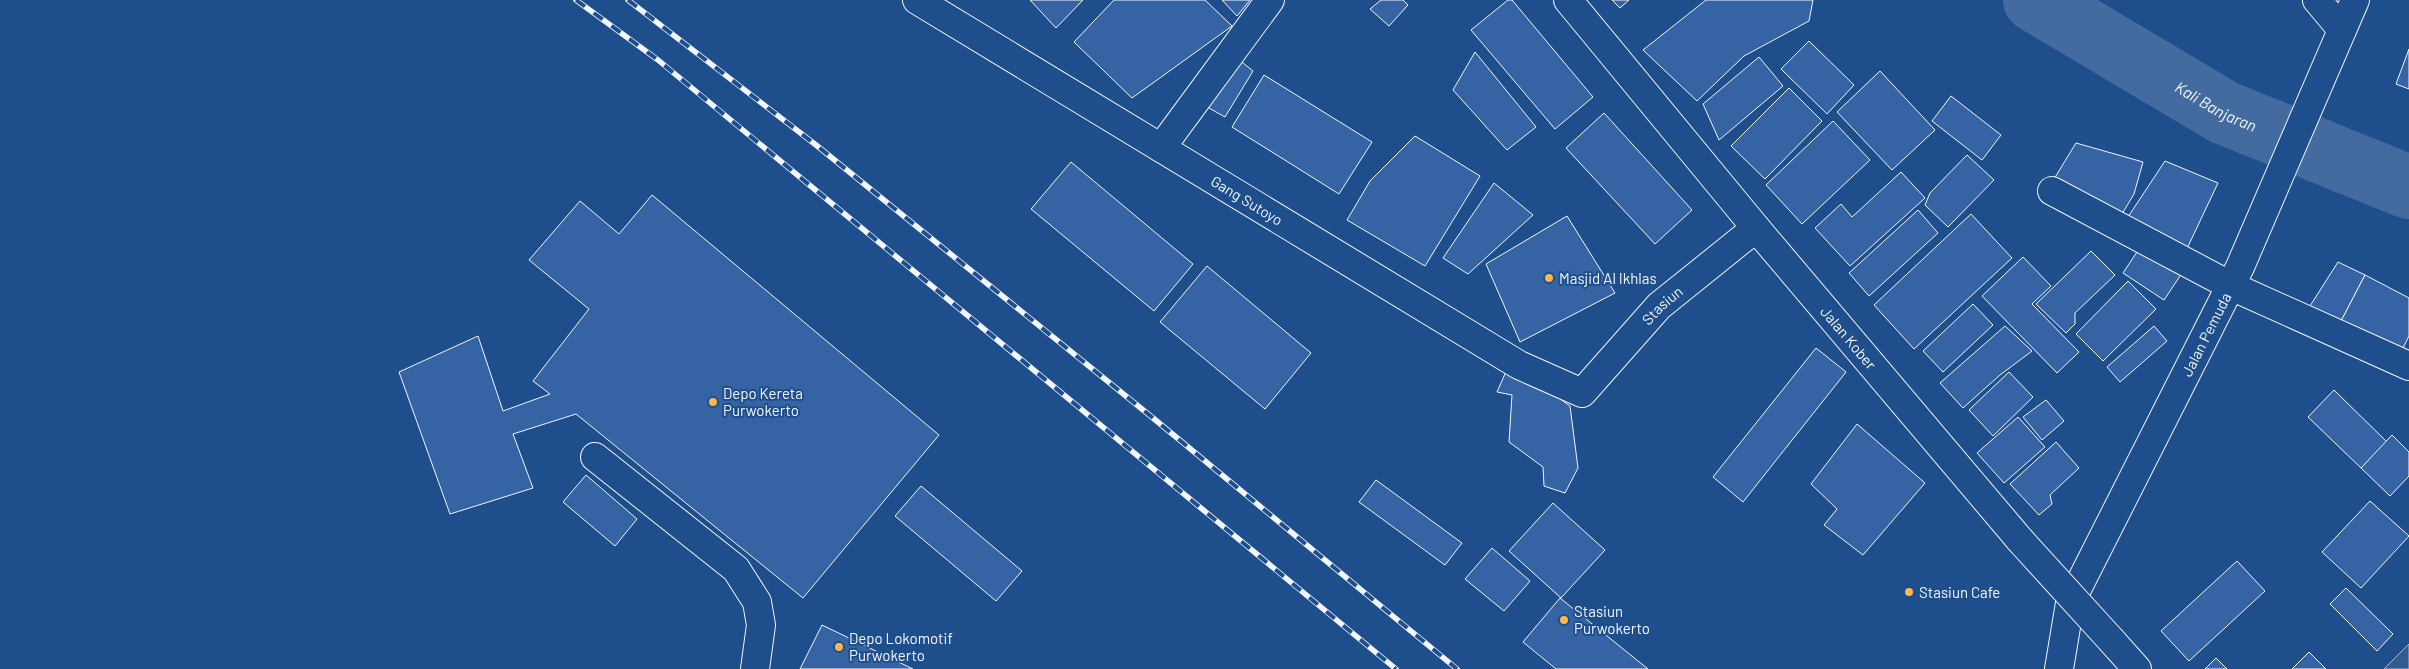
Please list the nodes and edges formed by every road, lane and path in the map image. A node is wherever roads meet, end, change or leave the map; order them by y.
1 (917, 0) edge
2 (1270, 0) edge
3 (1568, 0) edge
4 (2317, 0) edge
5 (2355, 0) edge
6 (2342, 30) junction
7 (1161, 148) junction
8 (2052, 191) dead end
9 (1756, 228) junction
10 (2236, 276) junction
11 (2409, 366) edge
12 (1582, 393) joint
13 (595, 457) dead end
14 (755, 669) edge
15 (2060, 669) edge
16 (2138, 669) edge

1 - 7 street, Gang Sutoyo
2 - 7 street
3 - 9 street, Jalan Kober
4 - 6 street
5 - 6 street, Jalan Pemuda
6 - 10 street, Jalan Pemuda
7 - 12 street, Gang Sutoyo
8 - 10 street
9 - 12 street, Stasiun
9 - 16 street, Jalan Kober, bridge
10 - 11 street
10 - 15 street, Jalan Pemuda
13 - 14 street

